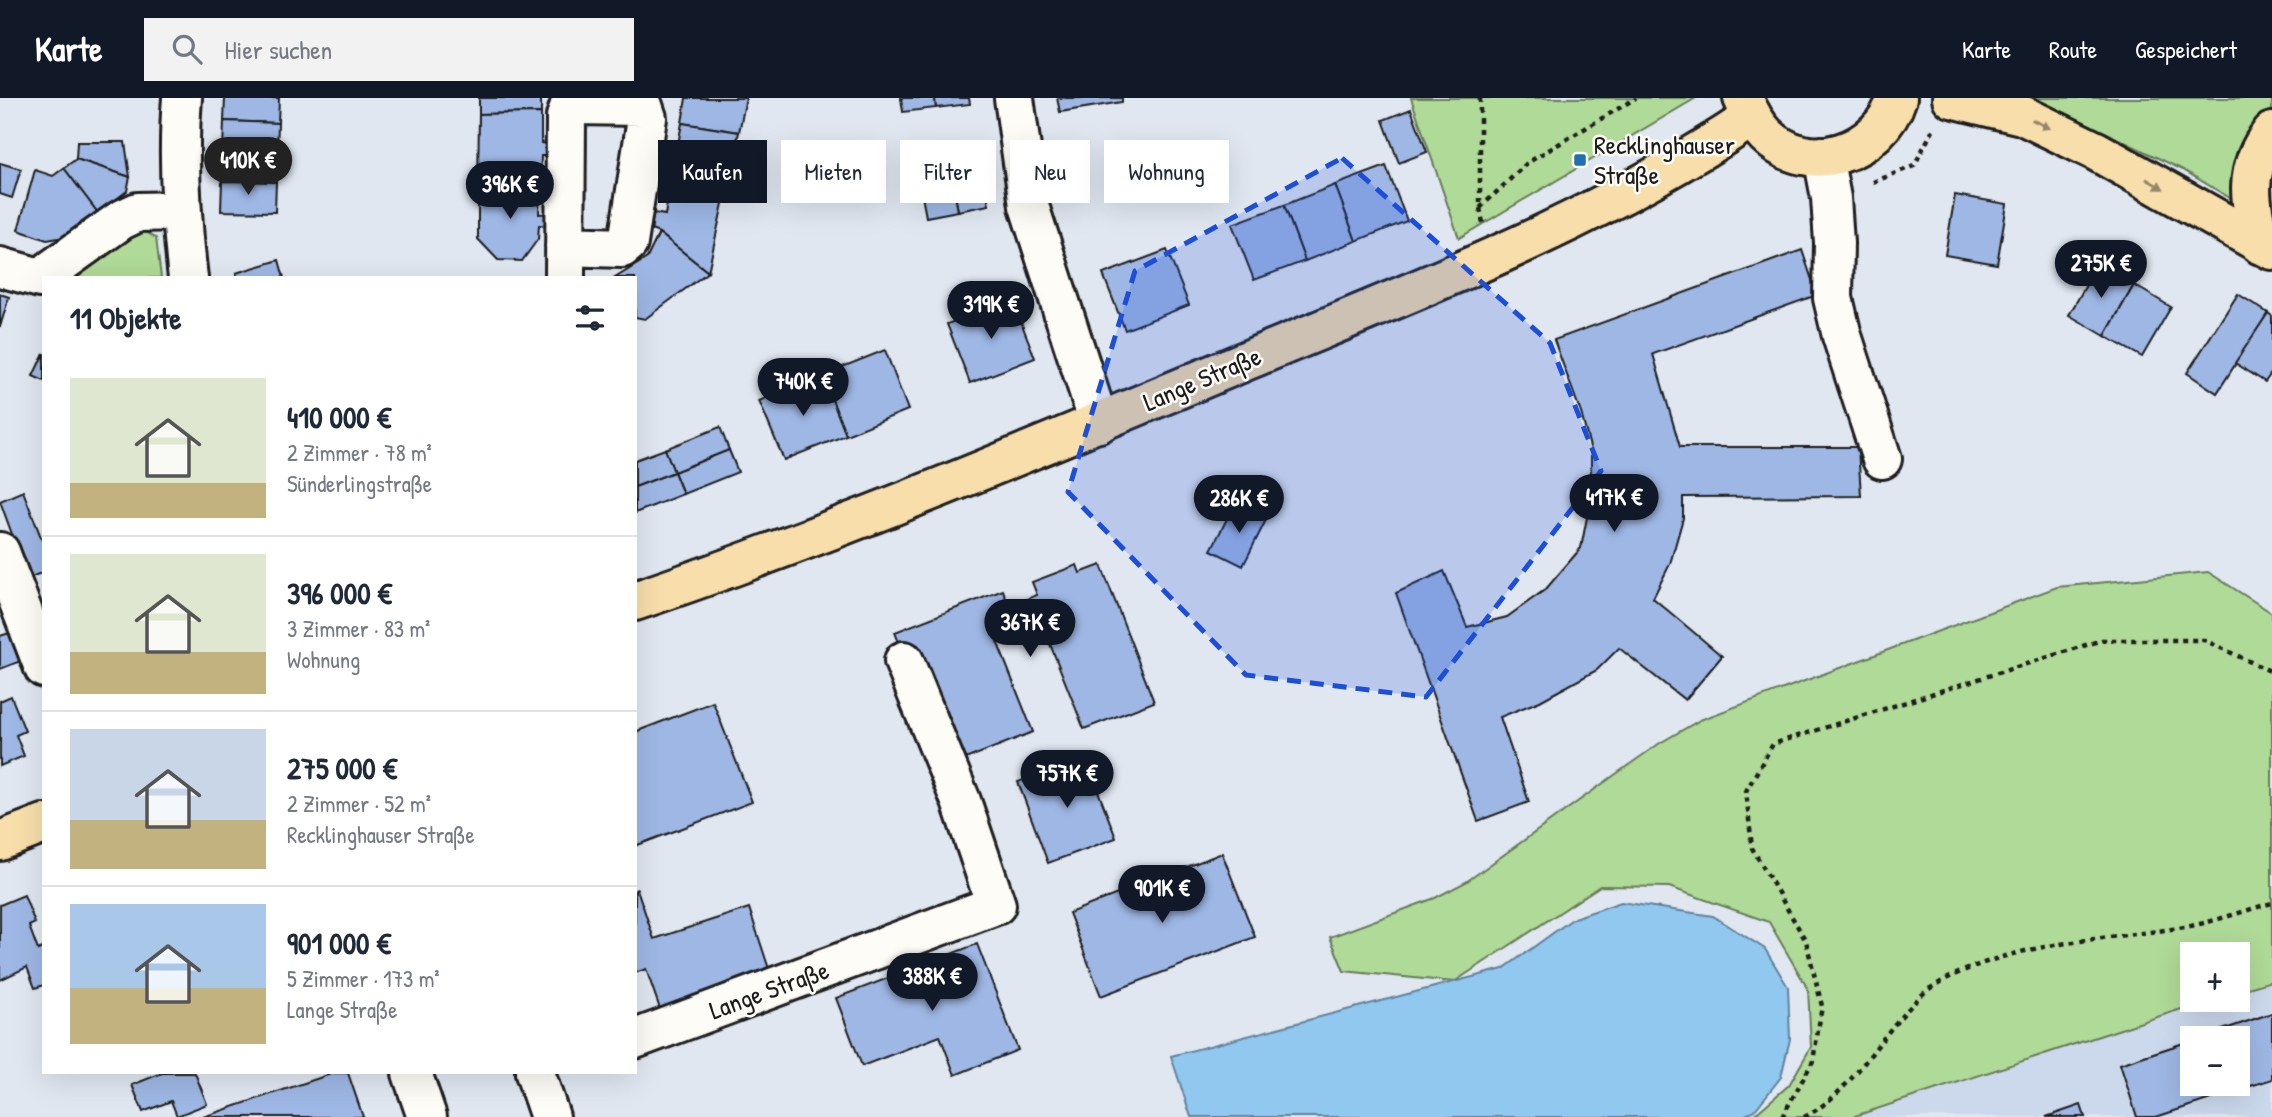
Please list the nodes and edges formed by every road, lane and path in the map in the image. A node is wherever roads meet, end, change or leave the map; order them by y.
1 (182, 98) edge
2 (1014, 98) edge
3 (1480, 98) edge
4 (1636, 98) edge
5 (1897, 98) edge
6 (1952, 98) edge
7 (646, 102) edge
8 (1747, 108) edge
9 (2272, 132) edge
10 (1824, 156) junction
11 (1480, 208) junction
12 (180, 211) junction
13 (2267, 247) edge
14 (1495, 257) junction
15 (565, 262) edge
16 (0, 267) edge
17 (43, 276) edge
18 (188, 276) edge
19 (42, 277) edge
20 (1099, 423) junction
21 (1882, 459) dead end
22 (0, 552) edge
23 (637, 600) edge
24 (904, 661) dead end
25 (42, 663) edge
26 (2272, 672) edge
27 (42, 825) edge
28 (0, 841) edge
29 (2272, 903) edge
30 (637, 1038) edge
31 (412, 1074) edge
32 (539, 1074) edge
33 (427, 1117) edge
34 (550, 1117) edge
35 (1782, 1117) edge
36 (1804, 1117) edge

1 - 12 street
2 - 20 street
3 - 11 path
4 - 11 path
5 - 10 main road
6 -> 13 main road
7 - 15 street
7 - 15 street
8 - 10 main road
8 - 14 main road, Lange Straße
9 - 13 main road
10 - 21 street
11 - 14 path
12 - 17 street
12 - 18 street
14 - 20 main road, Lange Straße
16 - 19 street
20 - 23 main road, Lange Straße
22 - 25 street
24 - 30 street, Lange Straße
26 - 35 path
27 - 28 main road
29 - 36 path
31 - 33 street
32 - 34 street

